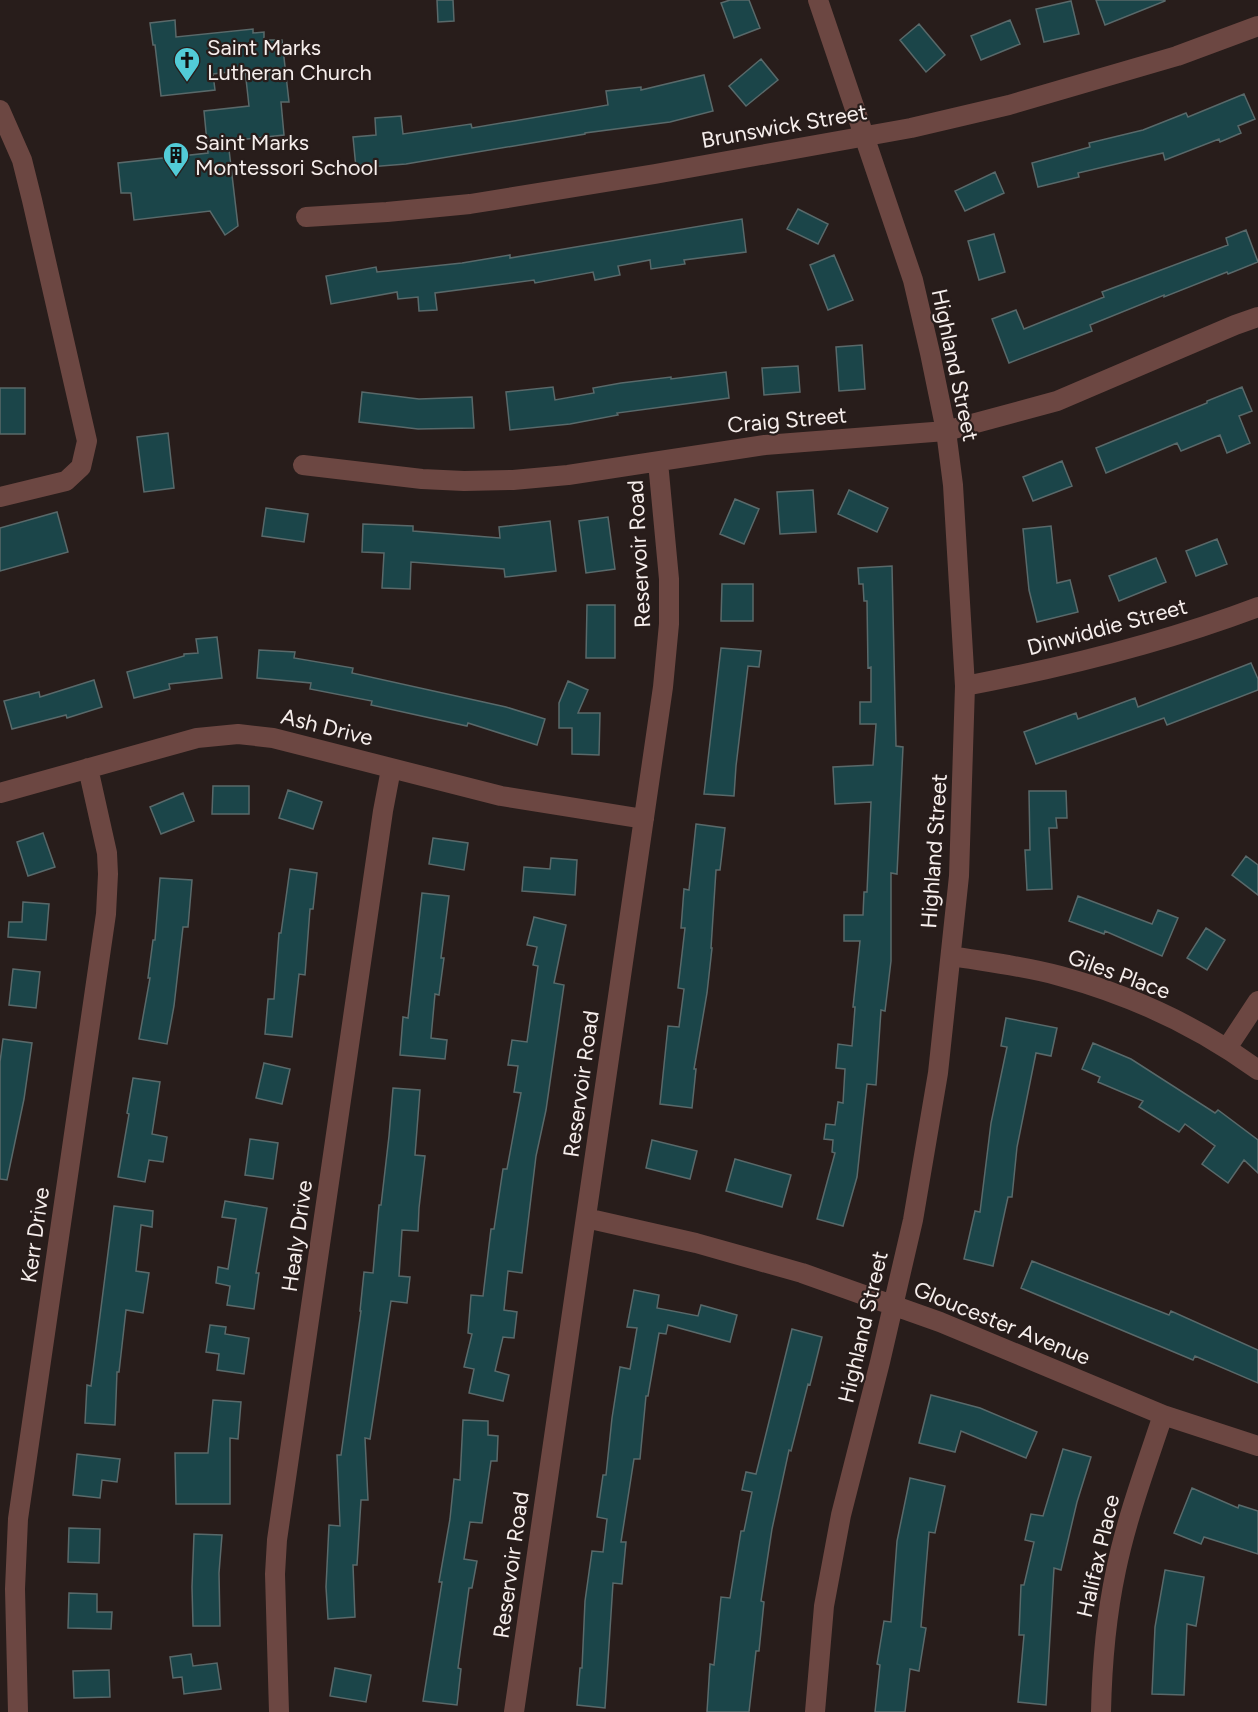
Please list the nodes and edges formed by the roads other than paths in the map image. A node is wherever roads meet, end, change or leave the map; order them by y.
1 (818, 0) edge
2 (1258, 26) edge
3 (0, 110) edge
4 (865, 137) junction
5 (306, 217) dead end
6 (1258, 317) edge
7 (946, 431) junction
8 (658, 462) junction
9 (303, 465) dead end
10 (0, 497) edge
11 (1258, 607) edge
12 (965, 686) junction
13 (88, 768) junction
14 (391, 769) junction
15 (0, 793) edge
16 (644, 819) junction
17 (951, 956) junction
18 (1258, 1001) edge
19 (1227, 1048) junction
20 (1258, 1070) edge
21 (586, 1218) junction
22 (893, 1305) junction
23 (1163, 1415) junction
24 (1258, 1446) edge
25 (18, 1712) edge
26 (279, 1712) edge
27 (514, 1712) edge
28 (815, 1712) edge
29 (1101, 1712) edge

1 - 4 street, Highland Street
2 - 4 street, Brunswick Street
3 - 10 street
4 - 5 street, Brunswick Street
4 - 7 street, Highland Street
6 - 7 street, Craig Street
7 - 8 street, Craig Street
7 - 12 street, Highland Street
8 - 9 street, Craig Street
8 - 16 street, Reservoir Road
11 - 12 street, Dinwiddie Street
12 - 17 street, Highland Street
13 - 14 street, Ash Drive
13 - 15 street, Ash Drive
13 - 25 street, Kerr Drive
14 - 16 street, Ash Drive
14 - 26 street, Healy Drive
16 - 21 street, Reservoir Road
17 - 19 street, Giles Place
17 - 22 street, Highland Street
18 - 19 street
19 - 20 street, Giles Place
21 - 22 street, Gloucester Avenue
21 - 27 street, Reservoir Road
22 - 23 street, Gloucester Avenue
22 - 28 street, Highland Street
23 - 24 street, Gloucester Avenue
23 - 29 street, Halifax Place

